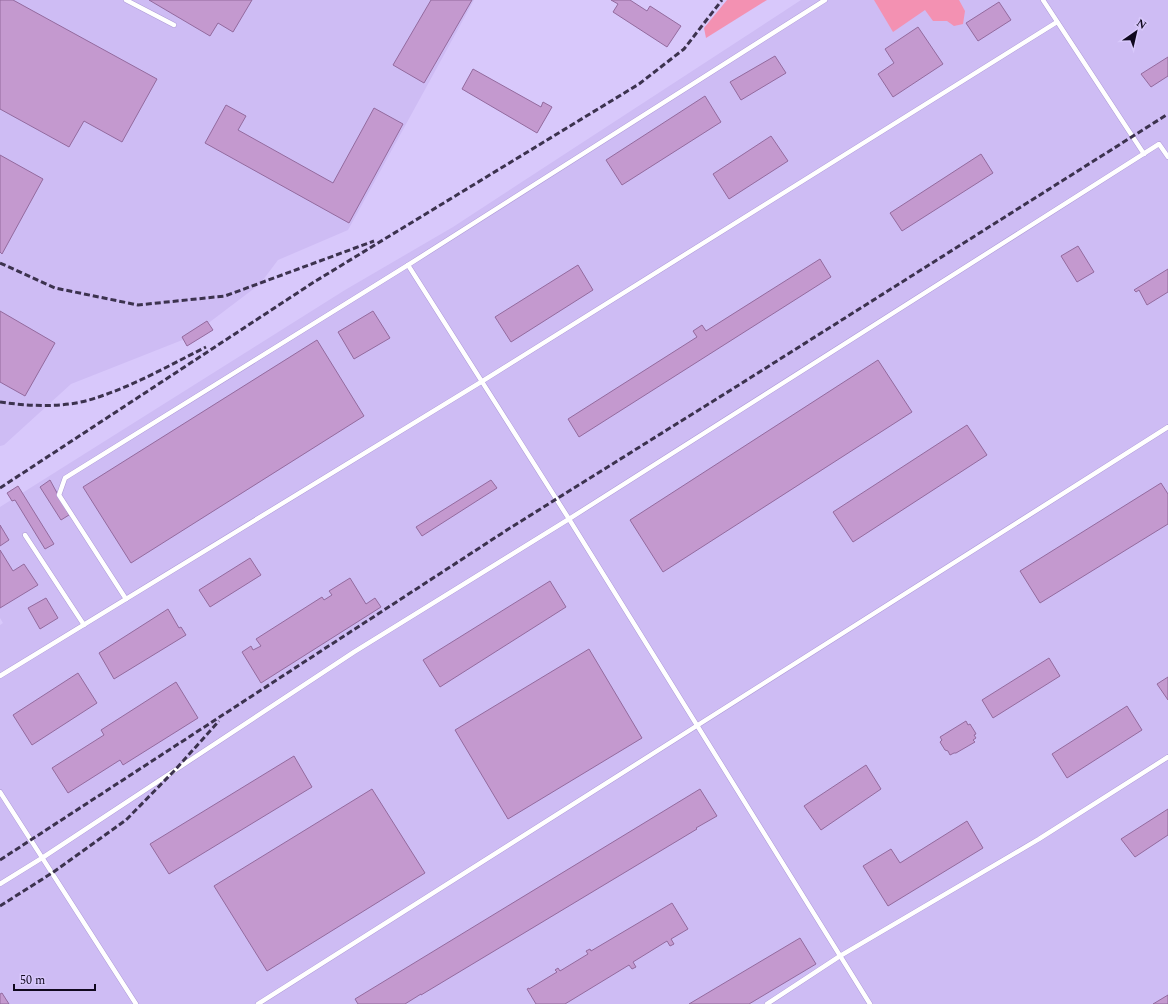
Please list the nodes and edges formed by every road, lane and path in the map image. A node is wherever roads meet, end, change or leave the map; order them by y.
1 (126, 0) edge
2 (825, 0) edge
3 (1043, 0) edge
4 (1058, 22) junction
5 (174, 24) dead end
6 (1144, 154) junction
7 (1168, 157) edge
8 (408, 265) junction
9 (481, 382) junction
10 (1168, 427) edge
11 (569, 519) junction
12 (25, 535) dead end
13 (126, 599) junction
14 (84, 625) junction
15 (0, 676) edge
16 (697, 726) junction
17 (1168, 757) edge
18 (0, 792) edge
19 (42, 858) junction
20 (0, 884) edge
21 (840, 956) junction
22 (136, 1004) edge
23 (258, 1004) edge
24 (768, 1004) edge
25 (870, 1004) edge

1 - 5 lane
2 - 8 lane
3 - 4 lane
4 - 6 lane
4 - 9 lane
6 - 7 lane
6 - 11 lane
8 - 9 lane
8 - 13 lane
9 - 11 lane
9 - 13 lane
10 - 16 lane
11 - 16 lane
11 - 19 lane
12 - 14 lane
13 - 14 lane
14 - 15 lane
16 - 21 lane
16 - 23 lane
17 - 21 lane
18 - 19 lane
19 - 20 lane
19 - 22 lane
21 - 24 lane
21 - 25 lane

